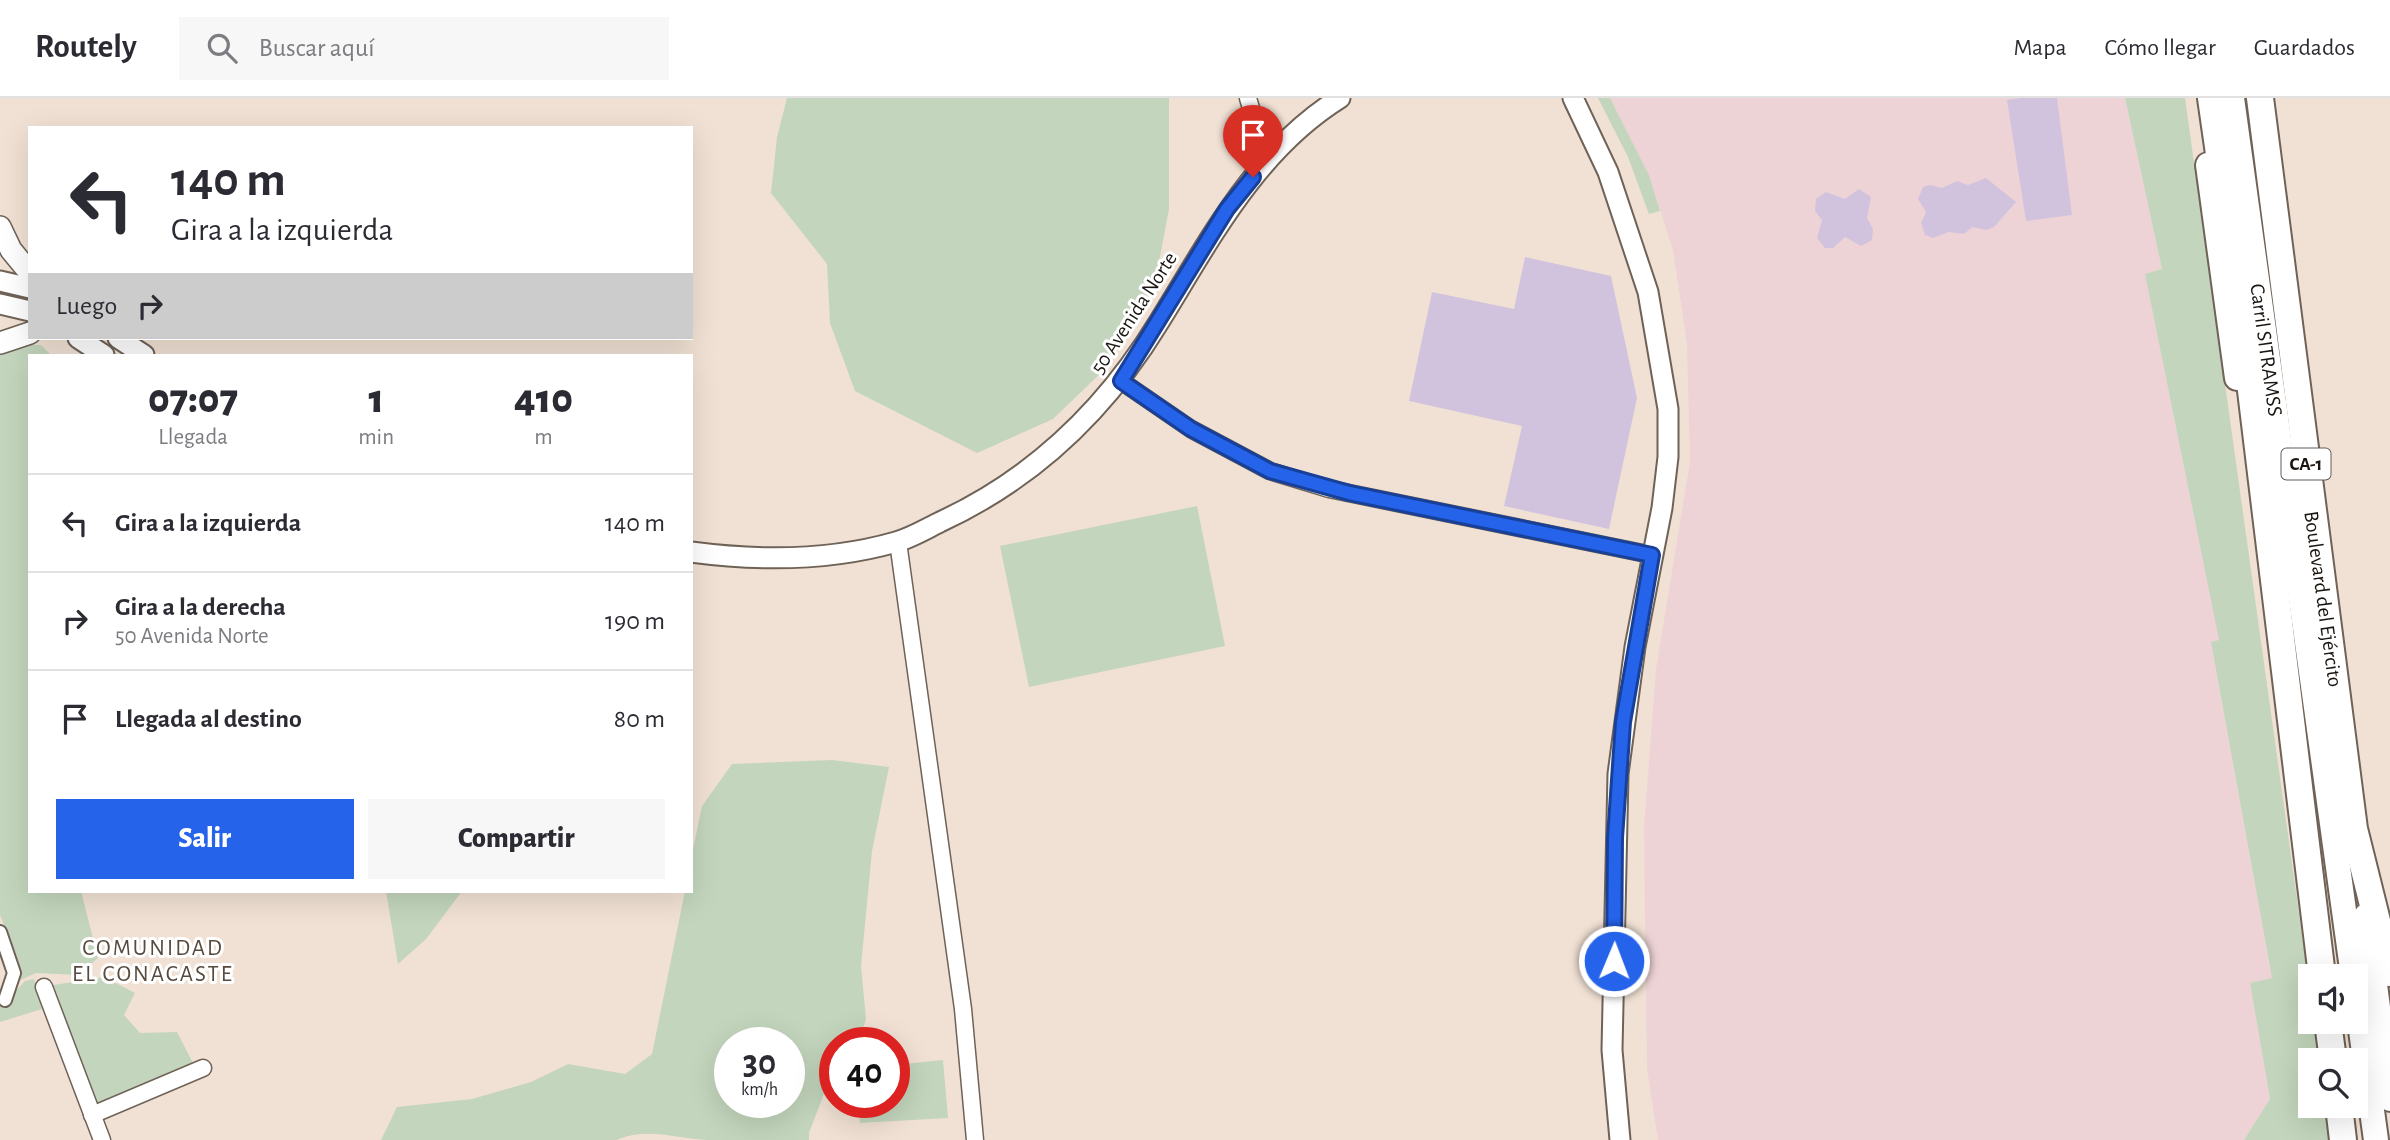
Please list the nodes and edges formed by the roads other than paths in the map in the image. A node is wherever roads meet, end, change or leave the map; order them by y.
1 (1248, 98) edge
2 (1340, 98) edge
3 (1573, 98) edge
4 (2199, 98) edge
5 (2211, 98) edge
6 (2232, 98) edge
7 (2260, 98) edge
8 (1266, 160) junction
9 (0, 227) edge
10 (28, 271) edge
11 (0, 281) edge
12 (28, 288) edge
13 (0, 304) edge
14 (28, 311) edge
15 (28, 334) edge
16 (81, 340) edge
17 (121, 340) edge
18 (0, 342) edge
19 (102, 354) edge
20 (142, 354) edge
21 (1121, 381) junction
22 (2268, 538) junction
23 (898, 542) junction
24 (693, 552) edge
25 (1652, 555) junction
26 (2354, 829) junction
27 (1, 936) edge
28 (2321, 964) edge
29 (2351, 964) edge
30 (2390, 972) edge
31 (44, 987) dead end
32 (5, 1000) dead end
33 (2361, 1034) edge
34 (203, 1068) dead end
35 (2390, 1099) edge
36 (92, 1115) junction
37 (2340, 1118) edge
38 (102, 1140) edge
39 (975, 1140) edge
40 (1620, 1140) edge
41 (2343, 1140) edge
42 (2376, 1140) edge

1 - 8 street
2 - 8 street, 50 Avenida Norte
3 - 25 street
4 - 22 main road
5 - 22 highway, CA-1
6 - 29 main road, Carril SITRAMSS
7 - 26 highway, Boulevard del Ejército / CA-1
8 - 21 street, 50 Avenida Norte
9 - 10 main road
11 - 12 street
13 - 14 street
15 - 18 main road
16 - 19 street
17 - 20 street
21 - 23 street, 50 Avenida Norte
21 - 25 street
22 - 28 highway, CA-1
23 - 24 street, 50 Avenida Norte
23 - 39 street
25 - 40 street
26 - 30 highway, CA-1
26 - 35 main road, Boulevard del Ejército
27 - 32 street
31 - 36 street
33 - 42 main road
34 - 36 street
36 - 38 street
37 - 41 highway

